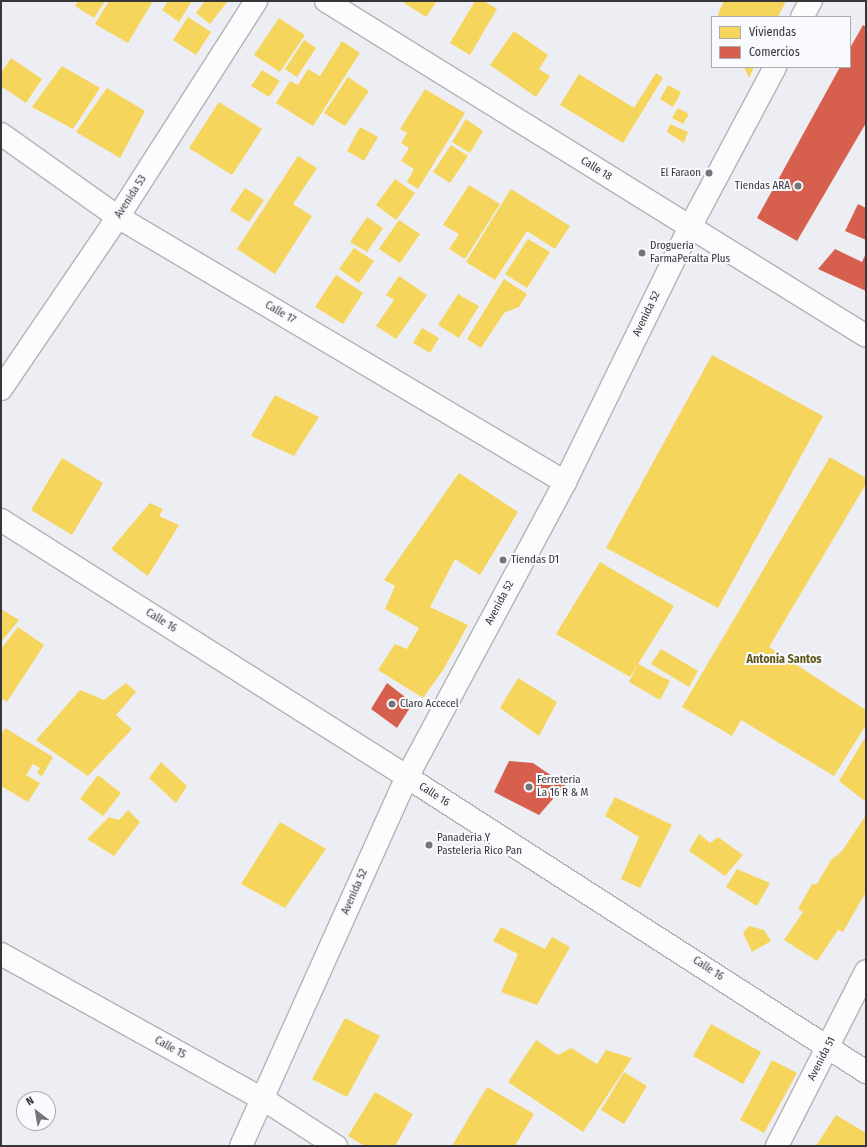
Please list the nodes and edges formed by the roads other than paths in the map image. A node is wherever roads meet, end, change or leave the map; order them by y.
1 (256, 1) edge
2 (326, 1) edge
3 (810, 1) edge
4 (802, 16) edge
5 (774, 68) edge
6 (1, 134) edge
7 (118, 217) junction
8 (690, 227) junction
9 (866, 336) edge
10 (1, 389) edge
11 (566, 482) junction
12 (1, 520) edge
13 (407, 777) junction
14 (1, 954) edge
15 (866, 971) edge
16 (829, 1046) junction
17 (866, 1072) edge
18 (263, 1099) junction
19 (241, 1146) edge
20 (336, 1146) edge
21 (777, 1146) edge

1 - 7 street, Avenida 53
2 - 8 street, Calle 18
3 - 4 street
5 - 8 street, Avenida 52
6 - 7 street, Calle 17
7 - 10 street, Avenida 53
7 - 11 street, Calle 17
8 - 9 street, Calle 18
8 - 11 street, Avenida 52
11 - 13 street, Avenida 52
12 - 13 street, Calle 16
13 - 16 street, Calle 16
13 - 18 street, Avenida 52
14 - 18 street, Calle 15
15 - 16 street, Avenida 51
16 - 17 street, Calle 16
16 - 21 street, Avenida 51
18 - 19 street, Avenida 52
18 - 20 street, Calle 15

